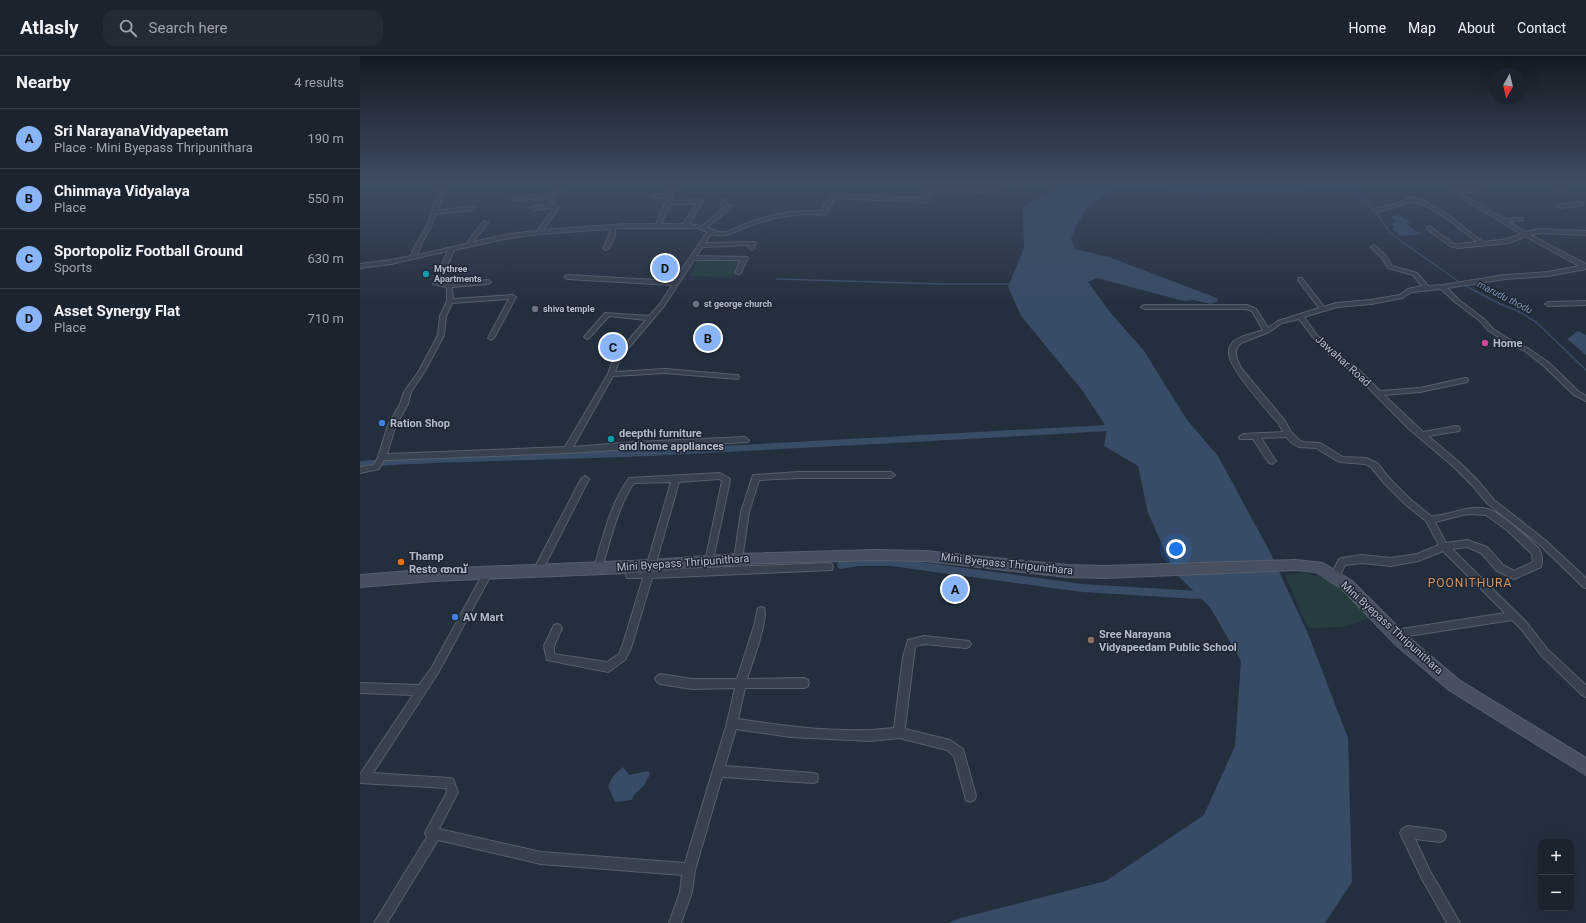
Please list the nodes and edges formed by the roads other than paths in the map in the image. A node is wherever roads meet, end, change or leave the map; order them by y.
1 (430, 224) edge
2 (484, 224) edge
3 (544, 224) edge
4 (712, 224) edge
5 (749, 224) edge
6 (1457, 224) edge
7 (1510, 224) edge
8 (658, 226) joint
9 (685, 226) joint
10 (612, 227) junction
11 (1429, 228) dead end
12 (707, 229) junction
13 (539, 232) junction
14 (1586, 233) edge
15 (1525, 234) junction
16 (1481, 243) junction
17 (700, 245) junction
18 (467, 246) junction
19 (1374, 247) dead end
20 (606, 248) dead end
21 (752, 248) dead end
22 (452, 249) junction
23 (414, 257) junction
24 (692, 258) junction
25 (360, 266) edge
26 (1585, 266) edge
27 (738, 273) dead end
28 (567, 277) dead end
29 (1300, 279) dead end
30 (488, 282) dead end
31 (675, 283) junction
32 (448, 286) junction
33 (1443, 287) junction
34 (1426, 288) junction
35 (450, 301) junction
36 (1586, 303) edge
37 (1548, 304) dead end
38 (1144, 308) dead end
39 (1322, 308) junction
40 (1300, 316) junction
41 (649, 318) junction
42 (1267, 331) junction
43 (587, 337) dead end
44 (491, 338) dead end
45 (611, 374) junction
46 (736, 377) dead end
47 (1466, 380) dead end
48 (1378, 393) junction
49 (1586, 399) edge
50 (1456, 428) dead end
51 (1288, 434) junction
52 (1421, 435) junction
53 (1255, 436) junction
54 (1243, 437) dead end
55 (745, 440) dead end
56 (567, 450) junction
57 (380, 460) junction
58 (1272, 461) dead end
59 (360, 470) edge
60 (891, 475) dead end
61 (585, 479) dead end
62 (676, 479) junction
63 (1429, 519) junction
64 (1444, 547) junction
65 (738, 559) junction
66 (714, 565) junction
67 (598, 568) junction
68 (829, 568) dead end
69 (650, 570) junction
70 (537, 572) junction
71 (488, 573) junction
72 (630, 575) dead end
73 (1334, 578) junction
74 (360, 581) edge
75 (1586, 584) edge
76 (761, 610) dead end
77 (1514, 616) junction
78 (557, 628) dead end
79 (1395, 634) junction
80 (966, 644) dead end
81 (660, 678) dead end
82 (741, 683) junction
83 (804, 683) dead end
84 (360, 688) edge
85 (421, 690) junction
86 (1586, 692) edge
87 (732, 723) junction
88 (899, 733) junction
89 (1586, 767) edge
90 (718, 771) junction
91 (362, 778) edge
92 (813, 778) dead end
93 (970, 796) dead end
94 (435, 834) junction
95 (1440, 836) dead end
96 (689, 870) junction
97 (380, 923) edge
98 (675, 923) edge
99 (1454, 923) edge

1 - 23 street
2 - 18 street
3 - 13 street
4 - 12 street
5 - 12 street
6 - 16 street
7 - 15 street
8 - 9 street
8 - 10 street
9 - 12 street
10 - 13 street
10 - 20 street
11 - 16 street
12 - 17 street
13 - 18 street
14 - 15 street
15 - 16 street
15 - 26 street
17 - 21 street
17 - 24 street
18 - 22 street
19 - 34 street
22 - 23 street
22 - 32 street
23 - 25 street
24 - 27 street
24 - 31 street
26 - 33 street
28 - 31 street
29 - 39 street
30 - 32 street
31 - 41 street
32 - 35 street
33 - 34 street
33 - 49 street
34 - 39 street
35 - 44 street
35 - 57 street
36 - 37 street
38 - 42 street
39 - 40 street
40 - 42 street
40 - 48 street, Jawahar Road
41 - 43 street
41 - 45 street
42 - 51 street
45 - 46 street
45 - 56 street
47 - 48 street
48 - 52 street, Jawahar Road
50 - 52 street
51 - 53 street
51 - 63 street
52 - 75 street, Jawahar Road
53 - 54 street
53 - 58 street
55 - 56 street
56 - 57 street
57 - 59 street
60 - 65 street
61 - 70 street
62 - 66 street
62 - 67 street
62 - 69 street
63 - 64 street
63 - 64 street
64 - 73 street
64 - 77 street
65 - 66 main road, Mini Byepass Thripunithara
65 - 73 main road, Mini Byepass Thripunithara
66 - 68 street
66 - 69 main road, Mini Byepass Thripunithara
67 - 69 main road, Mini Byepass Thripunithara
67 - 70 main road, Mini Byepass Thripunithara
69 - 72 street
69 - 78 street
70 - 71 main road, Mini Byepass Thripunithara
71 - 74 main road, Mini Byepass Thripunithara
71 - 85 street
73 - 79 main road, Mini Byepass Thripunithara
76 - 82 street
77 - 79 street
77 - 86 street
79 - 89 main road, Mini Byepass Thripunithara
80 - 88 street
81 - 82 street
82 - 83 street
82 - 87 street
84 - 85 street
85 - 91 street
87 - 88 street
87 - 90 street
88 - 93 street
90 - 92 street
90 - 96 street
91 - 94 street
94 - 96 street
94 - 97 street
95 - 99 street
96 - 98 street

